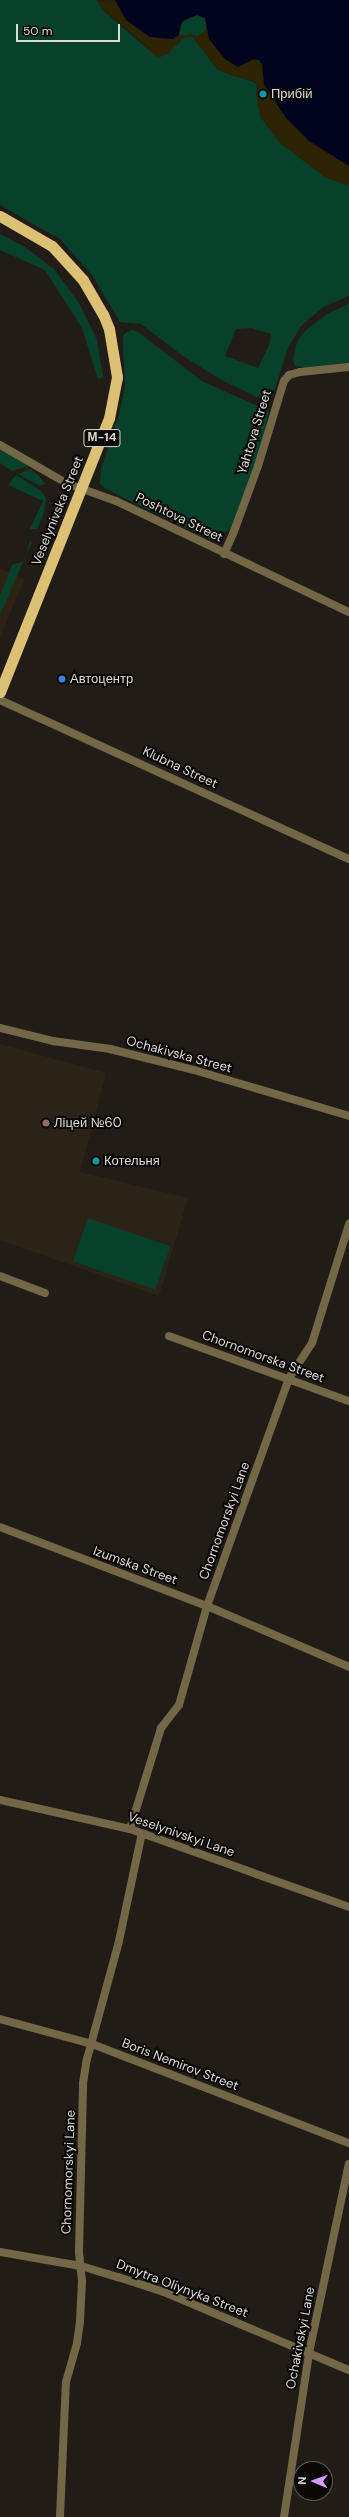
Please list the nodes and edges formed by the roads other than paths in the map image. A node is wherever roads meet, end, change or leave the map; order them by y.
1 (0, 216) edge
2 (349, 367) edge
3 (0, 445) edge
4 (82, 490) junction
5 (224, 554) junction
6 (349, 612) edge
7 (0, 692) edge
8 (0, 700) edge
9 (349, 859) edge
10 (0, 1028) edge
11 (349, 1116) edge
12 (349, 1224) edge
13 (0, 1276) edge
14 (46, 1293) dead end
15 (169, 1336) dead end
16 (289, 1378) junction
17 (349, 1401) edge
18 (0, 1527) edge
19 (208, 1606) junction
20 (349, 1667) edge
21 (0, 1800) edge
22 (130, 1828) junction
23 (142, 1833) junction
24 (349, 1907) edge
25 (0, 2019) edge
26 (92, 2044) junction
27 (349, 2143) edge
28 (349, 2164) edge
29 (0, 2252) edge
30 (81, 2266) junction
31 (309, 2353) junction
32 (349, 2370) edge
33 (60, 2517) edge
34 (284, 2517) edge

1 - 4 highway, Veselynivska Street / М-14
2 - 5 street, Yahtova Street
3 - 4 street, Poshtova Street
4 - 5 street, Poshtova Street
4 - 7 highway, Veselynivska Street / М-14
5 - 6 street, Poshtova Street
8 - 9 street, Klubna Street
10 - 11 street, Ochakivska Street
12 - 16 street, Chornomorskyi Lane
13 - 14 street
15 - 16 street, Chornomorska Street
16 - 17 street, Chornomorska Street
16 - 19 street, Chornomorskyi Lane
18 - 19 street, Izumska Street
19 - 20 street, Izumska Street
19 - 22 street, Chornomorskyi Lane
21 - 22 street, Veselynivskyi Lane
22 - 23 street, Veselynivskyi Lane
23 - 24 street, Veselynivskyi Lane
23 - 26 street, Chornomorskyi Lane
25 - 26 street, Boris Nemirov Street
26 - 27 street, Boris Nemirov Street
26 - 30 street, Chornomorskyi Lane
28 - 31 street, Ochakivskyi Lane
29 - 30 street, Dmytra Oliynyka Street
30 - 31 street, Dmytra Oliynyka Street
30 - 33 street, Chornomorskyi Lane
31 - 32 street, Dmytra Oliynyka Street
31 - 34 street, Ochakivskyi Lane

